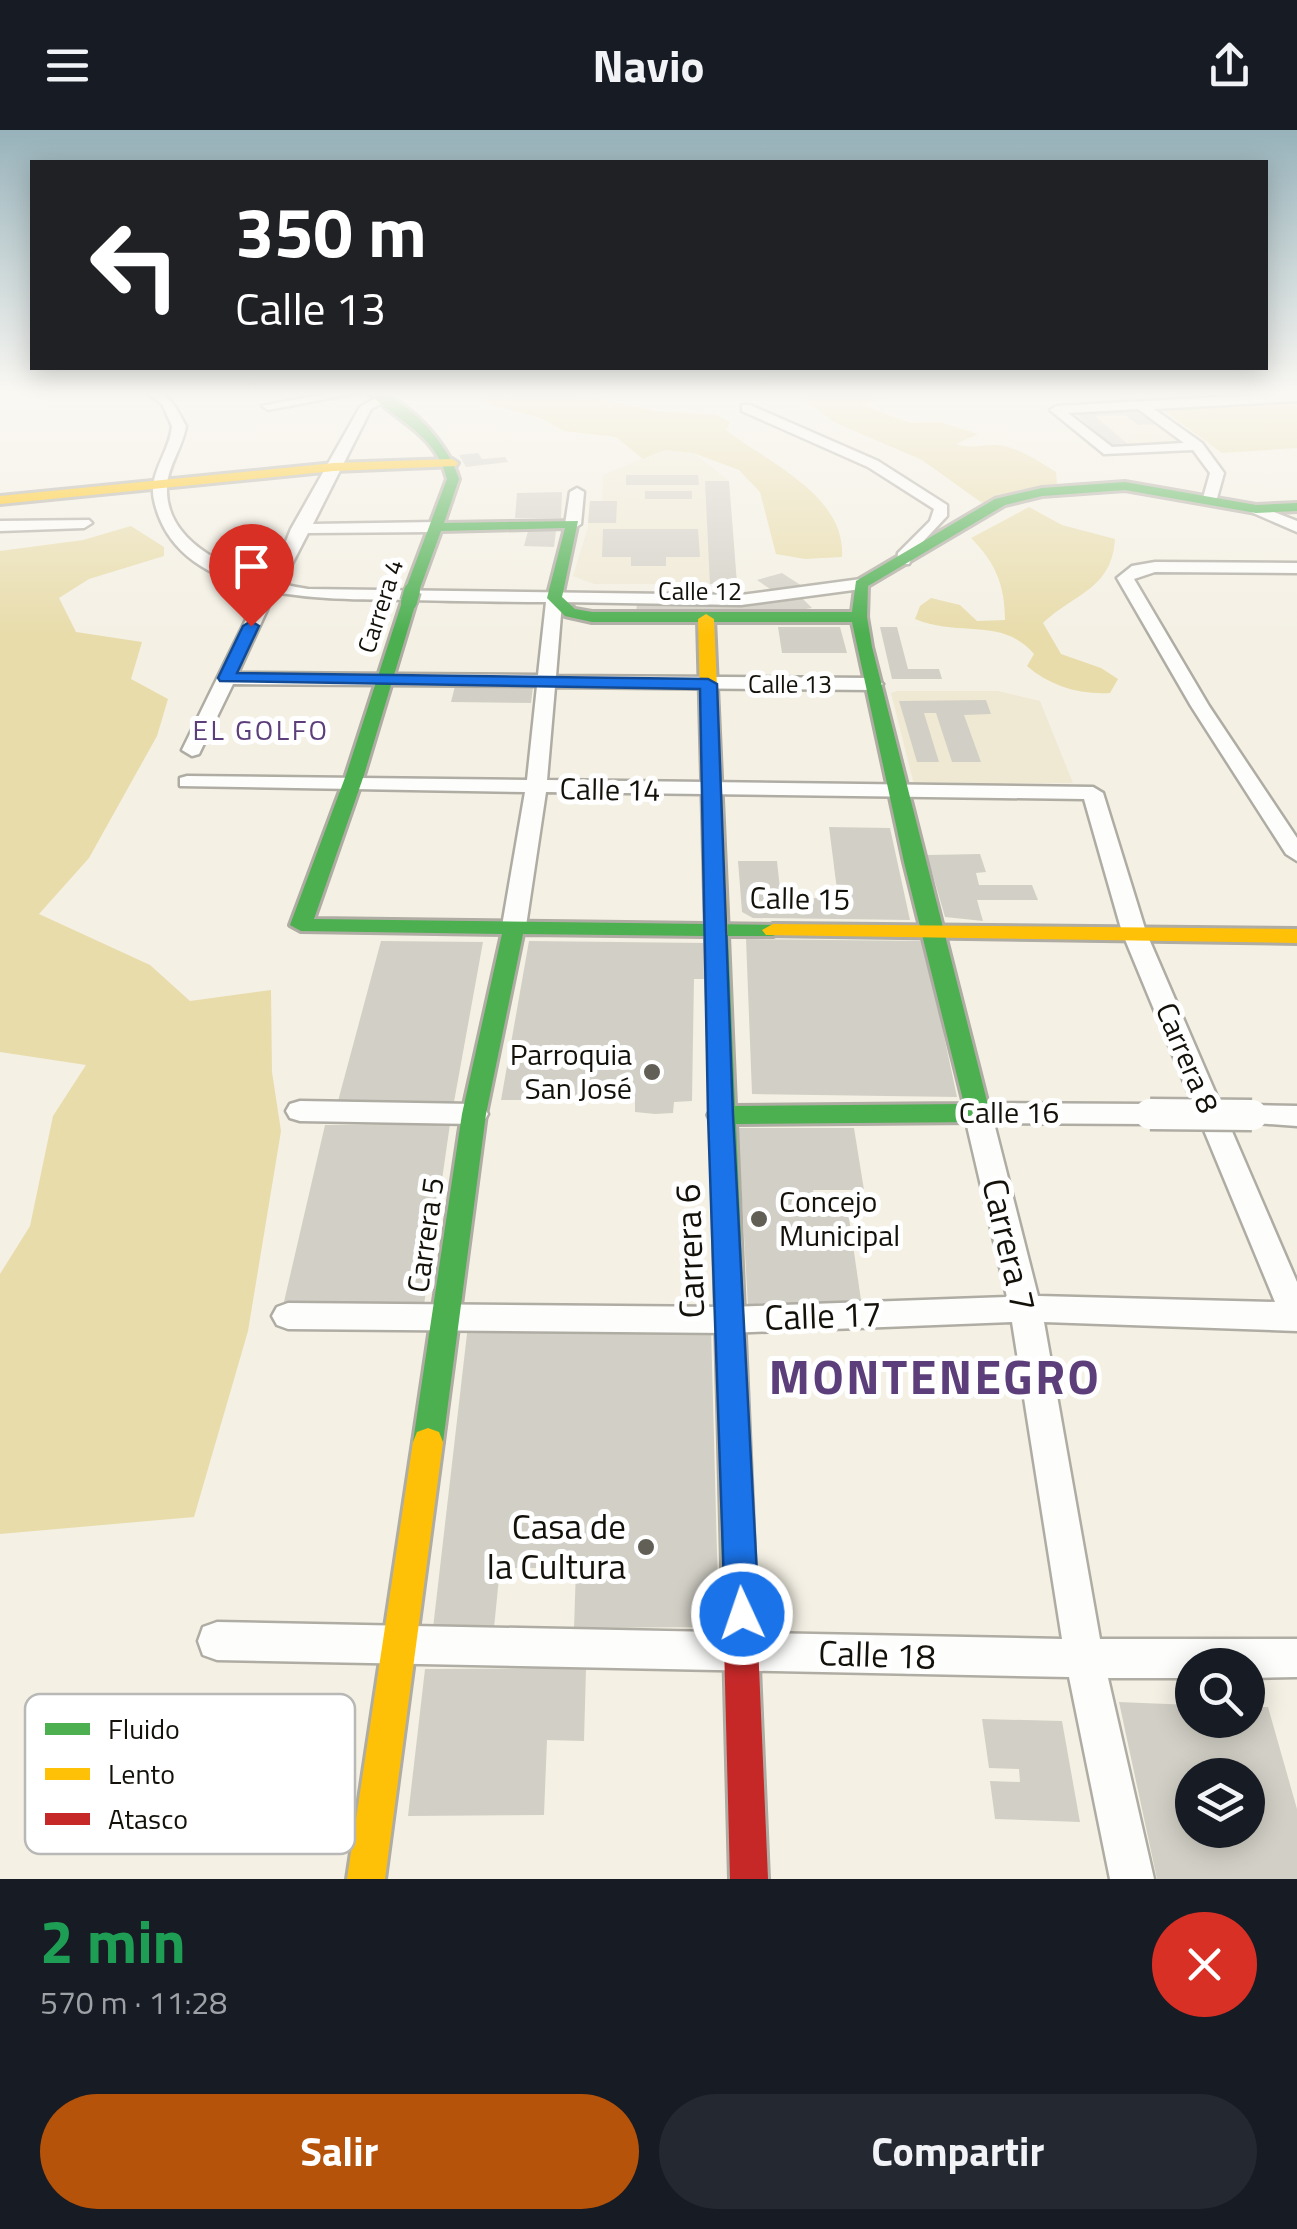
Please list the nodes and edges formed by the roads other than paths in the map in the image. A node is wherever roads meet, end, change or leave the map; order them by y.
1 (164, 473) edge
2 (284, 473) edge
3 (331, 473) edge
4 (452, 473) edge
5 (887, 473) edge
6 (1216, 473) edge
7 (160, 484) junction
8 (577, 492) dead end
9 (1210, 498) junction
10 (0, 500) edge
11 (1297, 507) edge
12 (1256, 510) junction
13 (84, 523) dead end
14 (573, 524) junction
15 (0, 526) edge
16 (1297, 527) edge
17 (436, 528) junction
18 (299, 529) junction
19 (286, 561) dead end
20 (903, 561) junction
21 (1297, 568) edge
22 (862, 584) junction
23 (264, 599) dead end
24 (554, 600) junction
25 (854, 617) junction
26 (706, 619) junction
27 (226, 678) junction
28 (385, 681) junction
29 (546, 682) junction
30 (708, 684) junction
31 (874, 684) junction
32 (192, 750) dead end
33 (187, 782) dead end
34 (351, 786) junction
35 (536, 789) junction
36 (711, 792) junction
37 (897, 792) junction
38 (1093, 793) joint
39 (1297, 854) edge
40 (301, 924) joint
41 (514, 926) junction
42 (716, 928) junction
43 (933, 932) junction
44 (1134, 932) junction
45 (1297, 936) edge
46 (300, 1110) dead end
47 (978, 1112) junction
48 (474, 1114) junction
49 (720, 1115) junction
50 (1297, 1116) edge
51 (1026, 1309) junction
52 (288, 1316) dead end
53 (1297, 1317) edge
54 (444, 1318) junction
55 (728, 1320) junction
56 (217, 1641) dead end
57 (398, 1642) junction
58 (744, 1651) junction
59 (1297, 1658) edge
60 (1085, 1661) junction
61 (366, 1879) edge
62 (749, 1879) edge
63 (1132, 1879) edge

1 - 7 street
2 - 7 main road
3 - 18 street
4 - 17 main road, Carrera 4
5 - 20 street
6 - 9 street
7 - 10 main road
7 - 24 street
8 - 14 street, Carrera 5
9 - 12 main road
9 - 20 main road
11 - 12 main road
12 - 16 street
13 - 15 street
14 - 17 main road
14 - 24 main road, Carrera 5
17 - 18 street
17 - 28 main road, Carrera 4
18 - 19 street
20 - 22 main road
21 - 39 street
22 - 24 street
22 - 25 main road
23 - 27 street
24 - 26 main road, Calle 12
24 - 29 street, Carrera 5
25 - 26 main road, Calle 12
25 - 31 main road, Carrera 7
26 - 30 main road, Carrera 6
27 - 28 street, Calle 13
27 - 32 street
28 - 29 street, Calle 13
28 - 34 main road, Carrera 4
29 - 30 street, Calle 13
29 - 35 street, Carrera 5
30 - 31 street, Calle 13
30 - 36 main road, Carrera 6
31 - 37 main road, Carrera 7
33 - 34 street, Calle 14
34 - 35 street, Calle 14
34 - 40 main road, Carrera 4
35 - 36 street, Calle 14
35 - 41 street, Carrera 5
36 - 37 street, Calle 14
36 - 42 main road, Carrera 6
37 - 38 street, Calle 14
37 - 43 main road, Carrera 7
38 - 44 street, Carrera 8
40 - 41 main road, Calle 15
41 - 42 main road, Calle 15
41 - 48 main road, Carrera 5
42 - 43 main road, Calle 15
42 - 49 main road, Carrera 6
43 - 44 main road, Calle 15
43 - 47 main road, Carrera 7
44 - 45 main road, Calle 15
44 - 53 street, Carrera 8
46 - 48 street
47 - 49 main road, Calle 16
47 - 50 street, Calle 16, bridge
47 - 51 street, Carrera 7
48 - 54 main road, Carrera 5
49 - 55 main road, Carrera 6
51 - 53 street, Calle 17
51 - 55 street, Calle 17
51 - 60 street, Carrera 7
52 - 54 street, Calle 17
54 - 55 street, Calle 17
54 - 57 main road, Carrera 5
55 - 58 main road, Carrera 6
56 - 57 street, Calle 18
57 - 58 street, Calle 18
57 - 61 main road, Carrera 5
58 - 60 street, Calle 18
58 - 62 main road, Carrera 6
59 - 60 street, Calle 18
60 - 63 street, Carrera 7

